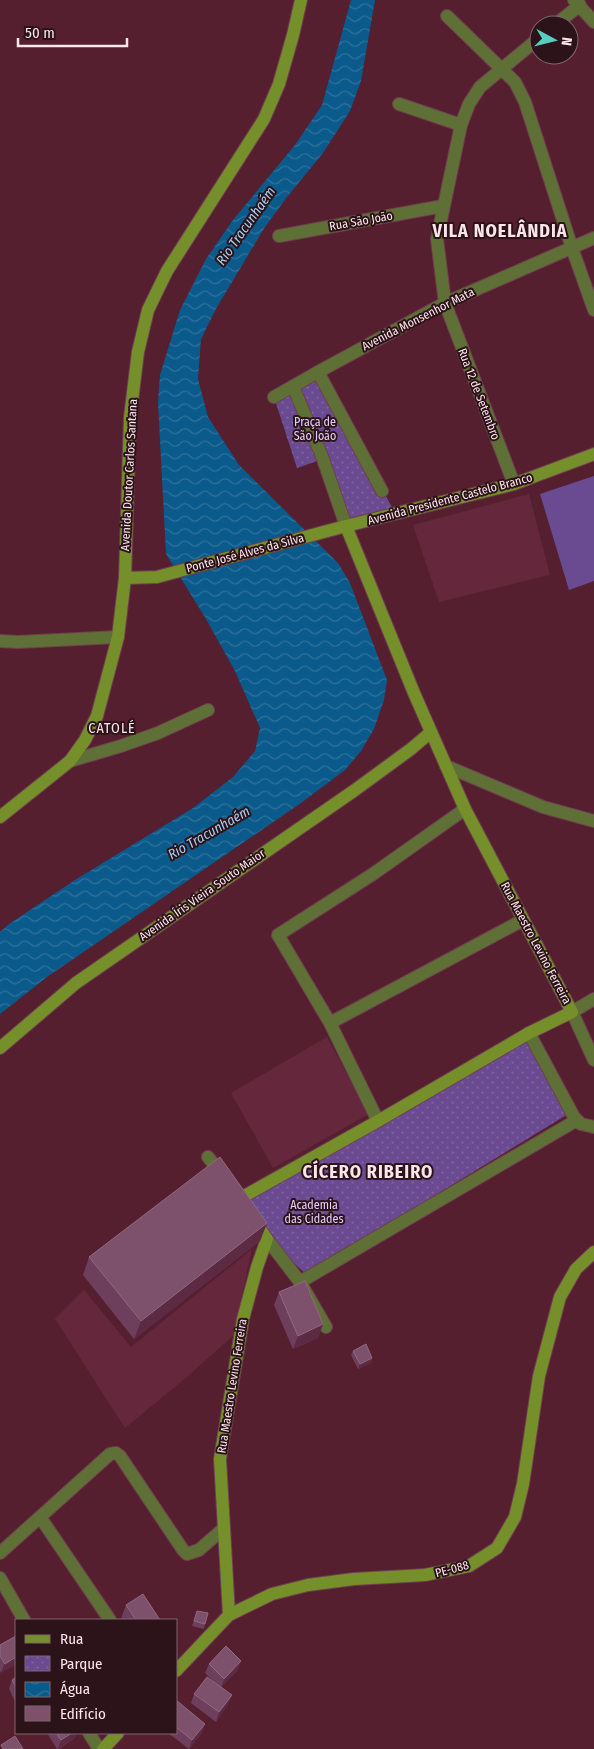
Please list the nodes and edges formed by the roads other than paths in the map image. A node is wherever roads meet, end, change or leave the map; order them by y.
1 (301, 0) edge
2 (577, 3) edge
3 (565, 15) edge
4 (447, 16) dead end
5 (594, 22) edge
6 (529, 46) edge
7 (501, 68) junction
8 (399, 104) dead end
9 (461, 125) junction
10 (443, 206) junction
11 (279, 236) dead end
12 (594, 238) edge
13 (572, 248) junction
14 (445, 303) junction
15 (594, 310) edge
16 (318, 372) junction
17 (293, 386) junction
18 (274, 397) dead end
19 (594, 454) edge
20 (514, 484) junction
21 (382, 491) dead end
22 (346, 526) junction
23 (332, 530) joint
24 (125, 578) junction
25 (118, 637) junction
26 (0, 641) edge
27 (208, 710) dead end
28 (431, 732) junction
29 (70, 761) junction
30 (446, 766) junction
31 (465, 809) junction
32 (3, 814) edge
33 (594, 821) edge
34 (523, 920) junction
35 (594, 999) edge
36 (572, 1012) junction
37 (330, 1022) junction
38 (529, 1033) junction
39 (0, 1048) edge
40 (594, 1060) edge
41 (577, 1120) junction
42 (378, 1121) junction
43 (594, 1127) edge
44 (208, 1157) dead end
45 (234, 1192) junction
46 (267, 1240) junction
47 (594, 1252) edge
48 (300, 1282) junction
49 (326, 1327) dead end
50 (40, 1517) junction
51 (223, 1529) junction
52 (0, 1553) edge
53 (0, 1578) edge
54 (229, 1615) junction
55 (23, 1619) edge
56 (109, 1619) edge
57 (178, 1669) edge
58 (90, 1734) edge
59 (117, 1734) edge
60 (99, 1749) edge
61 (103, 1749) edge

1 - 24 street, Avenida Doutor Carlos Santana
2 - 3 street
2 - 5 street
4 - 7 street
6 - 7 street, Rua 12 de Setembro
7 - 9 street, Rua 12 de Setembro
7 - 13 street
8 - 9 street
9 - 10 street, Rua 12 de Setembro
10 - 11 street, Rua São João
10 - 14 street, Rua 12 de Setembro
12 - 13 street, Avenida Monsenhor Mata
13 - 14 street, Avenida Monsenhor Mata
13 - 15 street
14 - 16 street, Avenida Monsenhor Mata
14 - 20 street, Rua 12 de Setembro
16 - 17 street, Avenida Monsenhor Mata
16 - 21 street
17 - 18 street, Avenida Monsenhor Mata
17 - 22 street
19 - 20 street, Avenida Presidente Castelo Branco
20 - 22 street, Avenida Presidente Castelo Branco
22 - 23 street, Avenida Presidente Castelo Branco
22 - 28 street, Rua Maestro Levino Ferreira
23 - 24 street, Ponte José Alves da Silva
24 - 25 street, Avenida Doutor Carlos Santana
25 - 26 street
25 - 29 street, Avenida Doutor Carlos Santana
27 - 29 street
28 - 30 street, Rua Maestro Levino Ferreira
28 - 39 street, Avenida Íris Vieira Souto Maior
29 - 32 street, Avenida Doutor Carlos Santana
30 - 31 street, Rua Maestro Levino Ferreira
30 - 33 street
31 - 34 street, Rua Maestro Levino Ferreira
31 - 37 street
34 - 36 street, Rua Maestro Levino Ferreira
34 - 37 street
35 - 36 street
36 - 38 street, Rua Maestro Levino Ferreira
36 - 40 street
37 - 42 street
38 - 41 street
38 - 42 street, Rua Maestro Levino Ferreira
41 - 43 street
41 - 48 street
42 - 45 street, Rua Maestro Levino Ferreira
44 - 45 street
45 - 46 street
46 - 48 street
46 - 51 street, Rua Maestro Levino Ferreira
47 - 54 street, PE-088
48 - 49 street
50 - 51 street
50 - 52 street
50 - 56 street
51 - 54 street, Rua Maestro Levino Ferreira
53 - 55 street
54 - 57 street, PE-088
58 - 60 street
59 - 61 street

